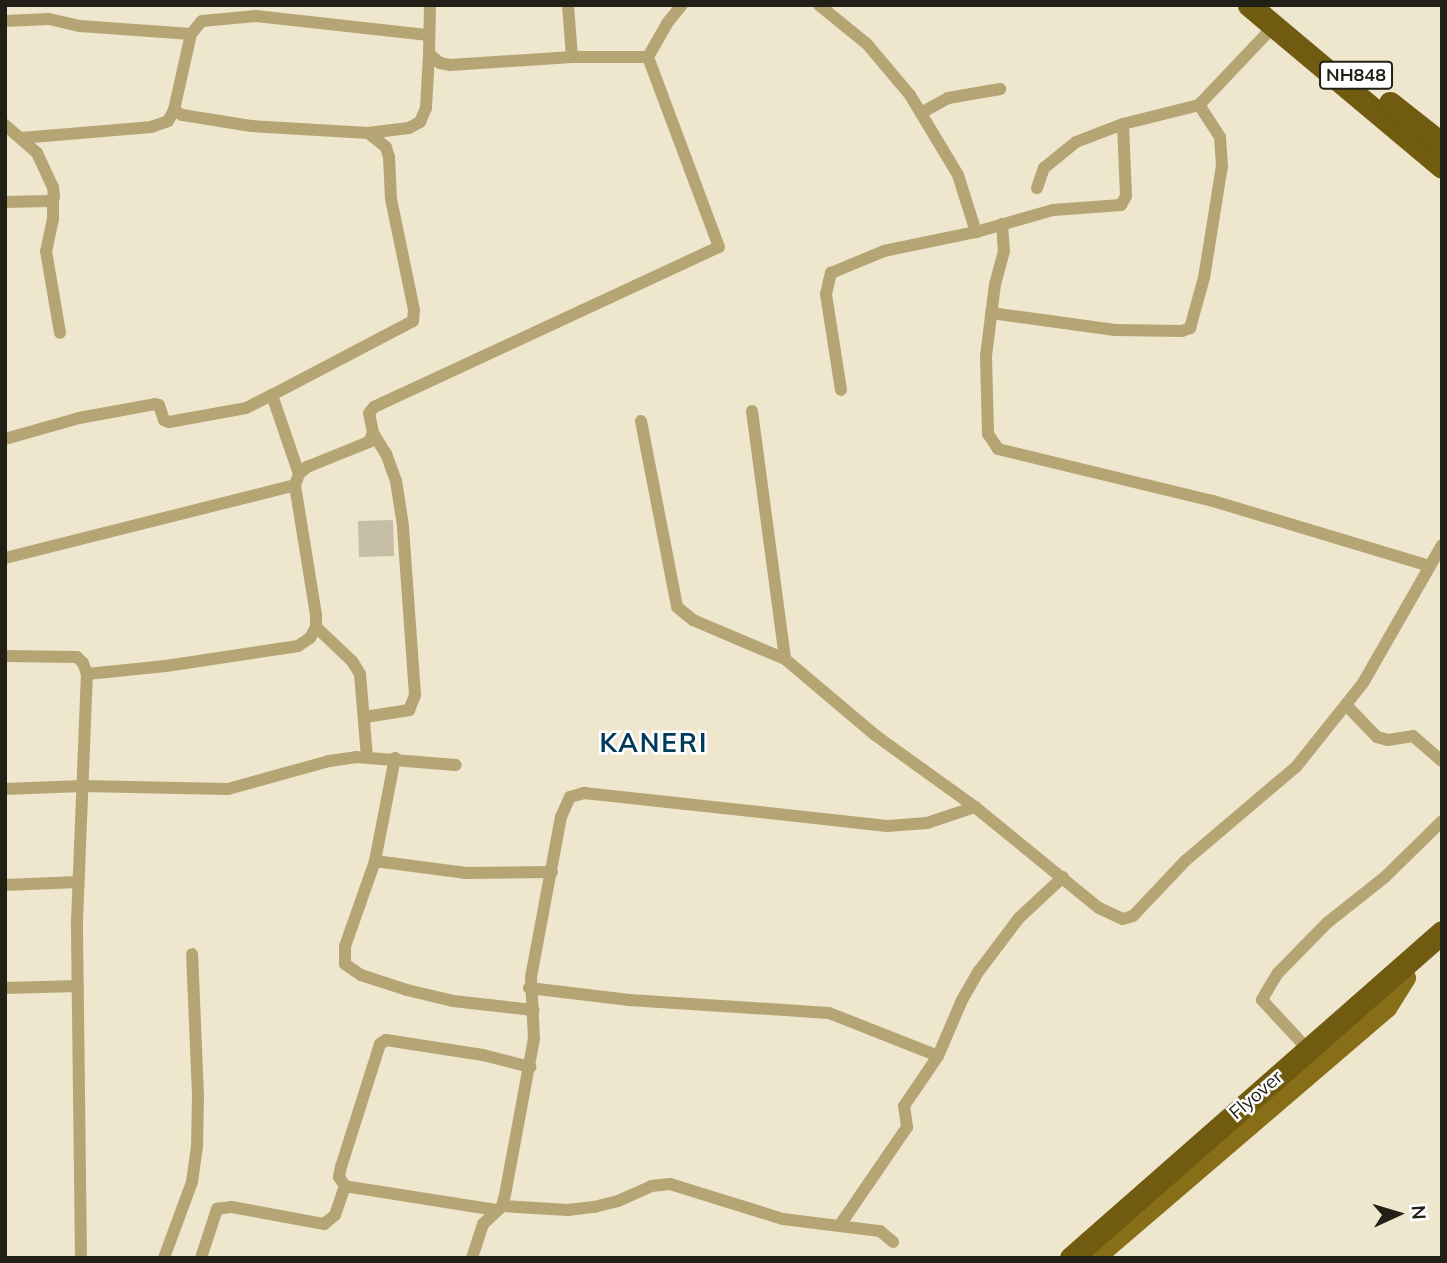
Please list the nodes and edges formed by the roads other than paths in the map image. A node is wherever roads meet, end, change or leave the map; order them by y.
1 (430, 5) edge
2 (568, 5) edge
3 (682, 5) edge
4 (819, 5) edge
5 (1249, 5) edge
6 (1273, 15) edge
7 (5, 21) edge
8 (191, 34) junction
9 (429, 35) junction
10 (429, 54) junction
11 (572, 57) junction
12 (648, 57) junction
13 (1000, 89) dead end
14 (1199, 105) junction
15 (174, 110) junction
16 (921, 113) junction
17 (1123, 124) junction
18 (5, 125) edge
19 (368, 133) junction
20 (21, 138) junction
21 (1442, 144) edge
22 (1442, 167) edge
23 (1037, 188) dead end
24 (53, 199) junction
25 (5, 202) edge
26 (1002, 224) junction
27 (976, 232) junction
28 (991, 313) junction
29 (60, 333) dead end
30 (841, 390) dead end
31 (272, 395) junction
32 (752, 411) dead end
33 (641, 421) dead end
34 (373, 433) junction
35 (5, 439) edge
36 (297, 479) junction
37 (1442, 545) edge
38 (5, 558) edge
39 (1429, 566) junction
40 (316, 627) junction
41 (5, 656) edge
42 (785, 659) junction
43 (86, 674) junction
44 (1346, 705) junction
45 (365, 717) junction
46 (367, 757) junction
47 (395, 758) junction
48 (1442, 761) edge
49 (456, 765) dead end
50 (82, 786) junction
51 (5, 789) edge
52 (975, 807) junction
53 (1442, 821) edge
54 (375, 861) junction
55 (552, 872) junction
56 (1063, 877) junction
57 (78, 882) junction
58 (5, 885) edge
59 (1442, 919) edge
60 (1442, 932) edge
61 (1442, 947) edge
62 (192, 954) dead end
63 (1406, 978) junction
64 (78, 986) junction
65 (5, 988) edge
66 (530, 988) junction
67 (533, 1010) junction
68 (1302, 1043) junction
69 (938, 1056) junction
70 (530, 1067) junction
71 (345, 1186) junction
72 (499, 1208) junction
73 (841, 1225) junction
74 (893, 1242) dead end
75 (81, 1258) edge
76 (164, 1258) edge
77 (201, 1258) edge
78 (472, 1258) edge
79 (1056, 1258) edge
80 (1071, 1258) edge
81 (1084, 1258) edge
82 (1095, 1258) edge

1 - 9 street
2 - 11 street
3 - 12 street
4 - 16 street
5 - 6 highway, NH848
6 - 14 street
6 - 21 highway, NH848
6 - 22 highway, NH848
7 - 8 street
8 - 9 street
8 - 15 street
9 - 10 street
10 - 11 street
10 - 19 street
11 - 12 street
12 - 34 street
13 - 16 street
14 - 17 street
14 - 28 street
15 - 19 street
15 - 20 street
16 - 27 street
17 - 23 street
17 - 26 street
18 - 20 street
19 - 31 street
20 - 24 street
24 - 25 street
24 - 29 street
26 - 27 street
26 - 28 street
27 - 30 street
28 - 39 street
31 - 35 street
31 - 36 street
32 - 42 street
33 - 42 street
34 - 36 street
34 - 45 street
36 - 38 street
36 - 40 street
37 - 39 street
39 - 44 street
40 - 43 street
40 - 45 street
41 - 43 street
42 - 52 street
43 - 50 street
44 - 48 street
44 - 56 street
45 - 46 street
46 - 47 street
46 - 50 street
47 - 49 street
47 - 54 street
50 - 51 street
50 - 57 street
52 - 55 street
52 - 56 street
53 - 68 street
54 - 55 street
54 - 67 street
55 - 66 street
56 - 69 street
57 - 58 street
57 - 64 street
59 - 68 main road
60 - 80 highway, Flyover
61 - 63 highway, Flyover
62 - 76 street
63 - 81 highway, Flyover
63 - 82 main road
64 - 65 street
64 - 75 street
66 - 67 street
66 - 69 street
67 - 70 street
68 - 79 main road
69 - 73 street
70 - 71 street
70 - 72 street
71 - 72 street
71 - 77 street
72 - 73 street
72 - 78 street
73 - 74 street

